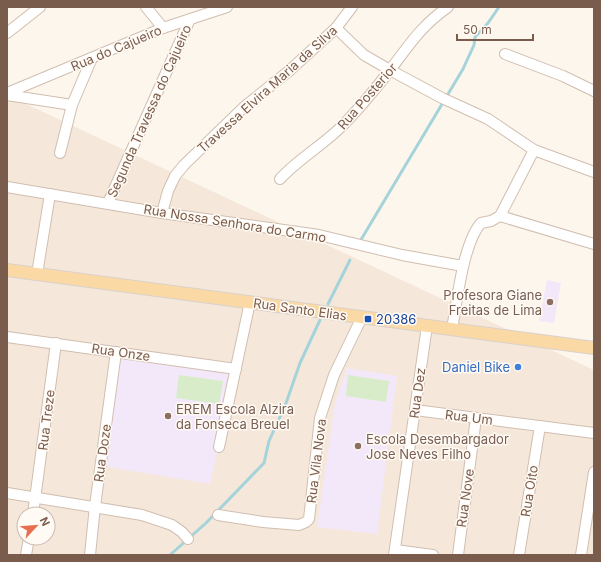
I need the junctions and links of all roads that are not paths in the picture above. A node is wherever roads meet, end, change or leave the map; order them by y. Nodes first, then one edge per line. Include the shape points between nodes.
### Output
1 (40, 7) edge
2 (146, 7) edge
3 (228, 7) edge
4 (352, 7) edge
5 (448, 7) edge
6 (190, 19) junction
7 (163, 28) junction
8 (336, 28) junction
9 (7, 33) edge
10 (505, 54) dead end
11 (92, 58) junction
12 (390, 70) junction
13 (594, 91) edge
14 (7, 94) edge
15 (72, 105) junction
16 (534, 150) junction
17 (60, 153) dead end
18 (594, 172) edge
19 (280, 179) dead end
20 (7, 187) edge
21 (50, 194) junction
22 (108, 202) junction
23 (162, 213) junction
24 (500, 216) junction
25 (594, 244) edge
26 (463, 266) junction
27 (7, 270) edge
28 (37, 274) junction
29 (250, 302) junction
30 (362, 317) junction
31 (427, 326) junction
32 (452, 329) junction
33 (7, 337) edge
34 (56, 343) junction
35 (594, 348) edge
36 (116, 352) junction
37 (236, 369) junction
38 (415, 410) junction
39 (476, 418) junction
40 (540, 426) junction
41 (594, 433) edge
42 (219, 447) dead end
43 (594, 472) edge
44 (7, 493) edge
45 (36, 497) junction
46 (34, 506) edge
47 (95, 506) junction
48 (218, 514) dead end
49 (188, 539) dead end
50 (394, 552) edge
51 (90, 555) edge
52 (433, 555) edge
53 (458, 555) edge
54 (519, 555) edge
55 (581, 555) edge

1 - 9 street
2 - 7 street
3 - 6 street, Rua do Cajueiro
4 - 8 street, Travessa Elvira Maria da Silva
5 - 12 street, Rua Posterior via 419,31
6 - 7 street, Rua do Cajueiro
6 - 22 street, Segunda Travessa do Cajueiro
7 - 11 street, Rua do Cajueiro
8 - 12 street via 364,55
8 - 23 street, Travessa Elvira Maria da Silva via 289,71 244,106 184,164 168,191
10 - 13 street
11 - 14 street, Rua do Cajueiro
11 - 15 street
12 - 16 street via 488,119
12 - 19 street, Rua Posterior via 332,136 292,166
14 - 15 street
15 - 17 street
16 - 18 street
16 - 24 street
20 - 21 street, Rua Nossa Senhora do Carmo
21 - 22 street, Rua Nossa Senhora do Carmo
21 - 28 street
22 - 23 street, Rua Nossa Senhora do Carmo
23 - 26 street, Rua Nossa Senhora do Carmo via 319,236
24 - 25 street
24 - 26 street via 480,224
26 - 32 street
27 - 28 main road, Rua Santo Elias
28 - 29 main road, Rua Santo Elias
29 - 30 main road, Rua Santo Elias
29 - 37 street
30 - 31 main road, Rua Santo Elias
30 - 48 street, Rua Vila Nova via 334,375 320,418 309,519 299,525
31 - 32 main road, Rua Santo Elias
31 - 38 street, Rua Dez
32 - 35 main road, Rua Santo Elias
33 - 34 street, Rua Onze
34 - 36 street, Rua Onze
34 - 45 street, Rua Treze
36 - 37 street, Rua Onze
36 - 47 street, Rua Doze
37 - 42 street
38 - 39 street, Rua Um
38 - 50 street, Rua Dez
39 - 40 street, Rua Um
39 - 53 street, Rua Nove
40 - 41 street, Rua Um
40 - 54 street, Rua Oito
43 - 55 street
44 - 45 street
45 - 46 street, Rua Treze
45 - 47 street
47 - 49 street via 162,521 182,532
47 - 51 street, Rua Doze
50 - 52 street

